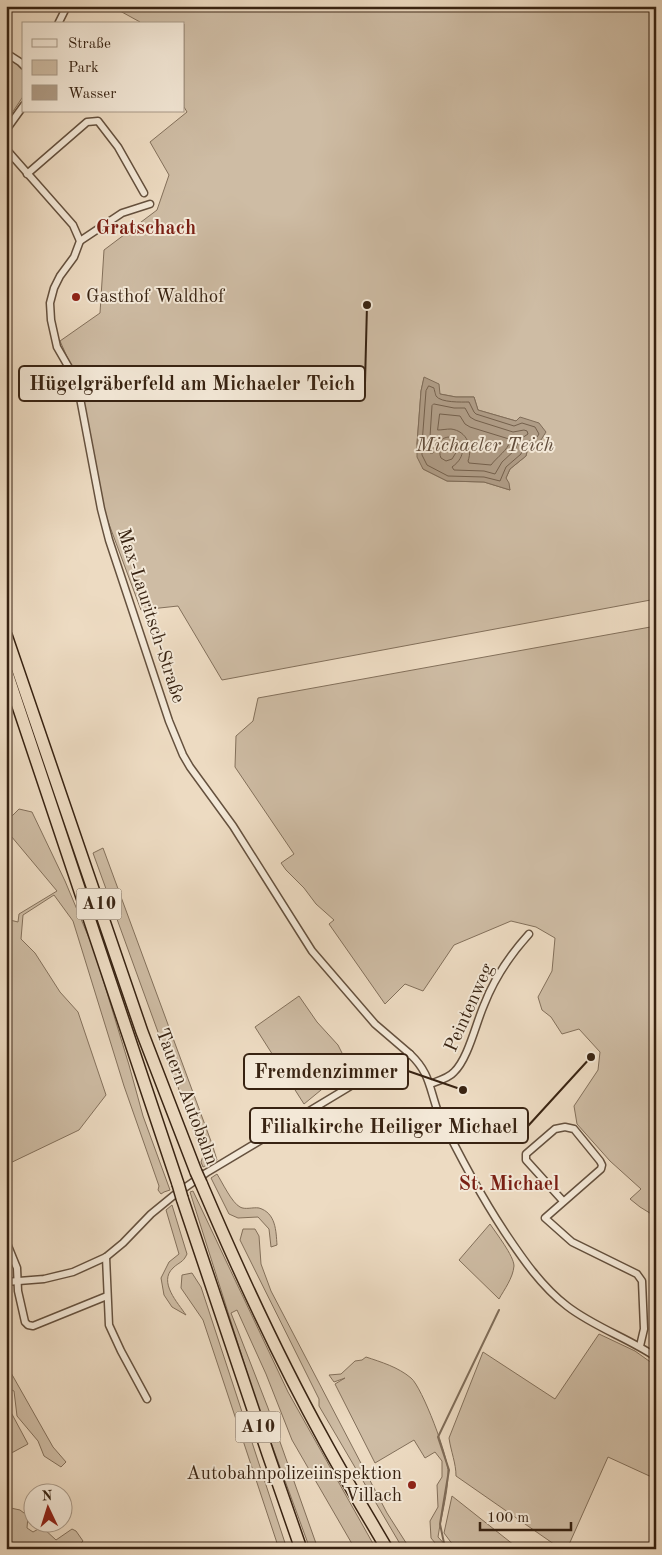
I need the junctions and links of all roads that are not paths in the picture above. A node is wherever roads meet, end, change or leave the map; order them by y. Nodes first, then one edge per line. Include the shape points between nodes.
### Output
1 (67, 6) edge
2 (59, 22) edge
3 (6, 53) edge
4 (22, 61) edge
5 (22, 108) edge
6 (6, 130) edge
7 (6, 149) edge
8 (27, 174) junction
9 (144, 193) dead end
10 (150, 204) dead end
11 (80, 241) junction
12 (6, 634) edge
13 (6, 670) edge
14 (529, 934) dead end
15 (410, 1054) junction
16 (430, 1084) junction
17 (564, 1202) junction
18 (6, 1241) edge
19 (106, 1257) junction
20 (6, 1282) edge
21 (17, 1282) junction
22 (107, 1296) junction
23 (640, 1346) junction
24 (656, 1357) edge
25 (147, 1399) dead end
26 (299, 1547) edge
27 (387, 1549) edge

1 - 2 street
3 - 4 street
5 - 6 street
7 - 8 street
8 - 9 street via 87,122 98,121 118,147
8 - 11 street via 73,225
10 - 11 street via 122,213
11 - 15 street, Max-Lauritsch-Straße via 54,288 50,303 51,320 57,347 72,373 80,398 109,540 168,721 190,767 233,826 312,951 375,1024
12 - 27 highway, Tauern Autobahn / A10 via 142,1032 198,1177 274,1344 324,1441
13 - 26 highway, Tauern Autobahn / A10, bridge
14 - 16 street, Peintenweg via 511,954 488,995 473,1037 454,1074
15 - 16 street, Max-Lauritsch-Straße via 420,1063
15 - 19 street via 384,1066 206,1174 166,1202
16 - 23 street, Max-Lauritsch-Straße via 438,1112 481,1196 540,1280 580,1315
17 - 17 street via 526,1160 526,1154 561,1127 574,1130 602,1165
17 - 23 street via 545,1218 572,1242 640,1277 644,1329
18 - 21 street via 17,1268
19 - 21 street via 72,1272
19 - 22 street
20 - 21 street
21 - 22 street via 28,1326
22 - 25 street via 109,1325
23 - 24 street, Max-Lauritsch-Straße

